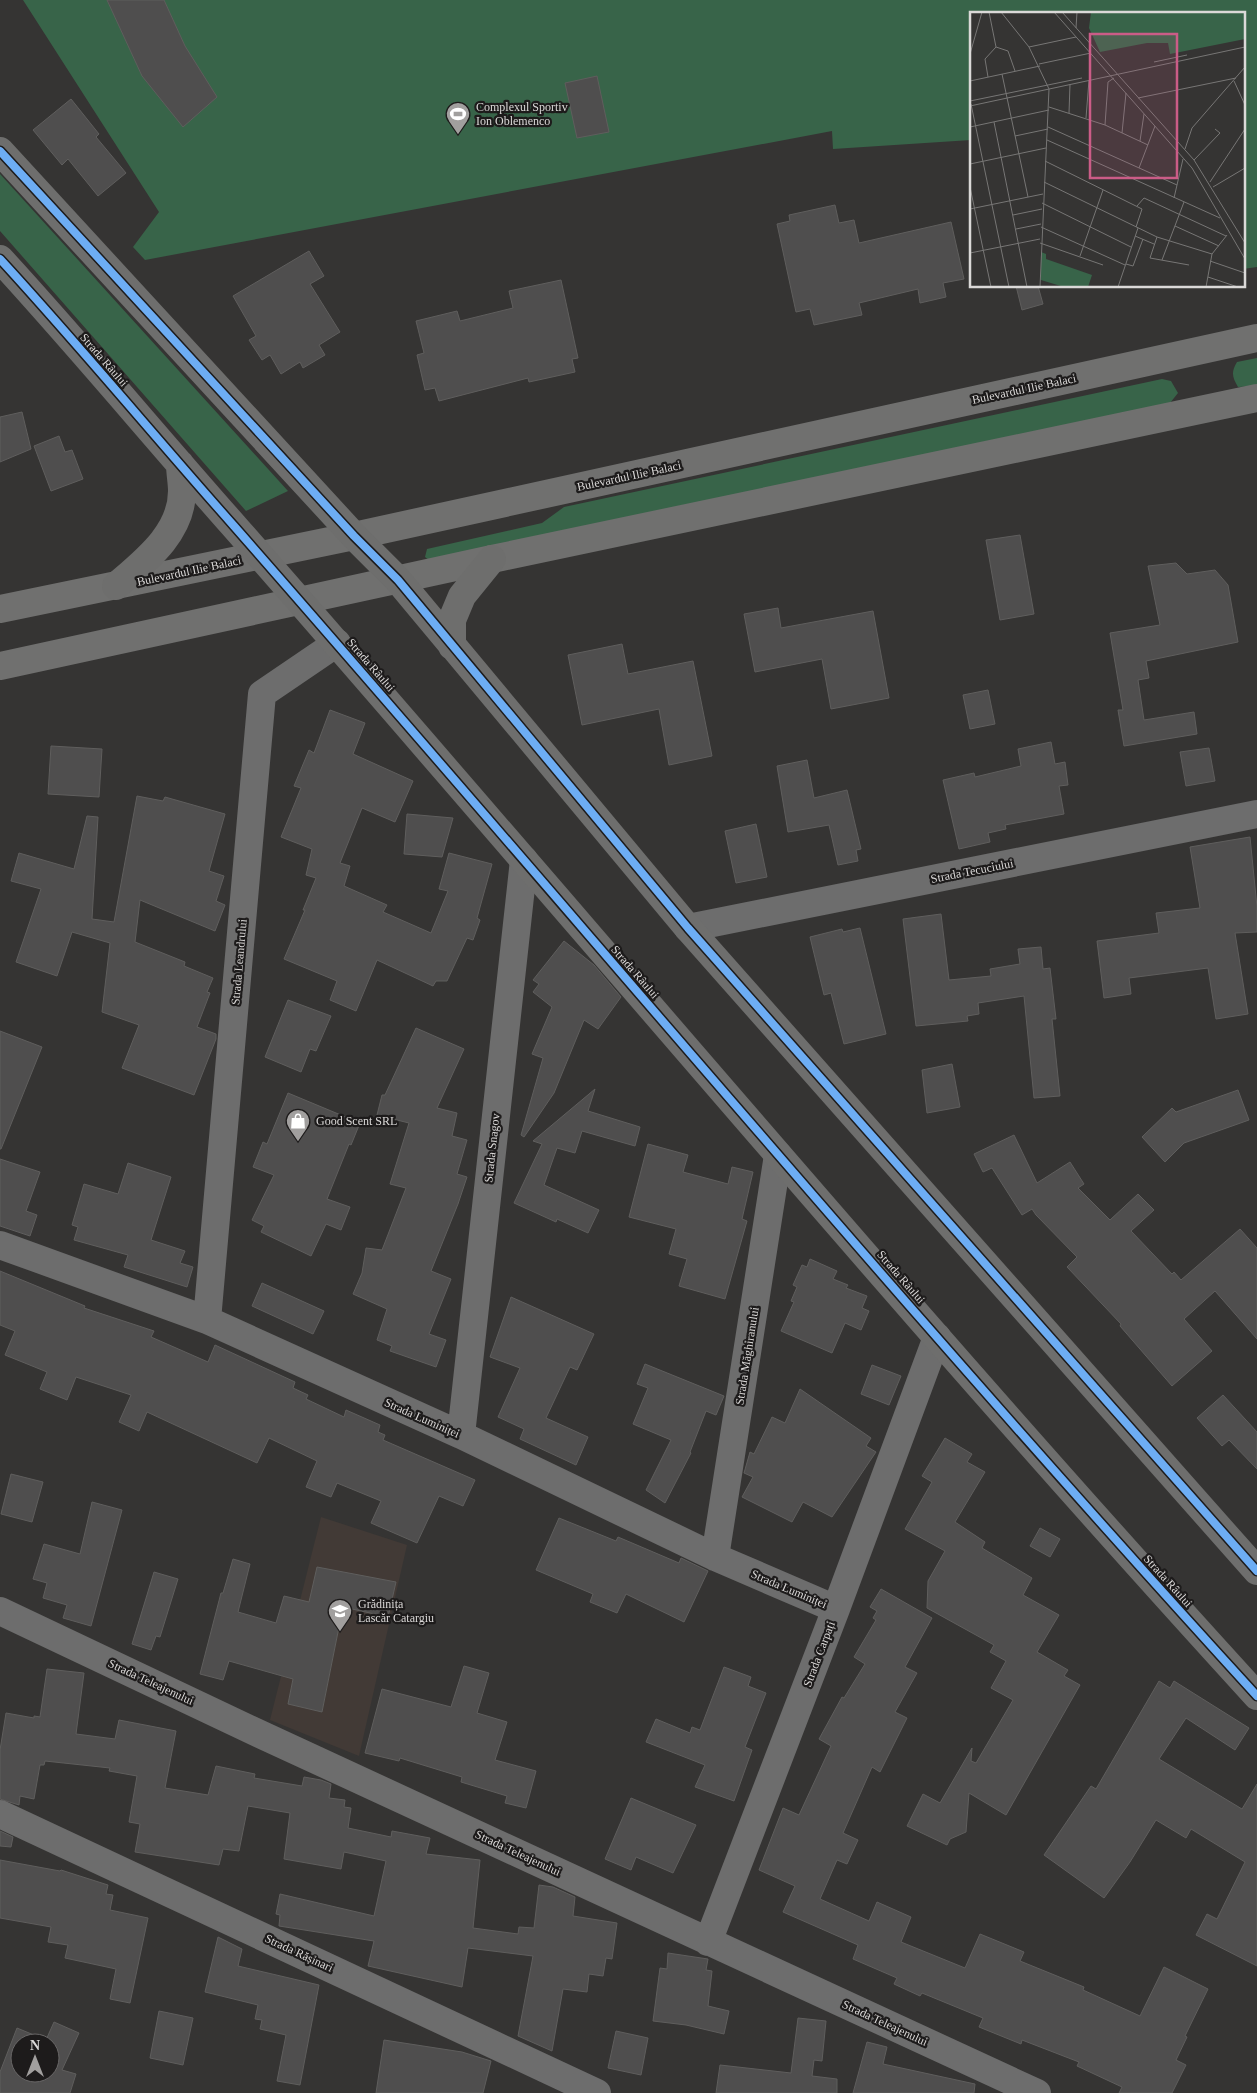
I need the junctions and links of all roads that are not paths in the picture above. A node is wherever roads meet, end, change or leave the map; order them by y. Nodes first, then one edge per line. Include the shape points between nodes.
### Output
1 (0, 151) edge
2 (5, 271) edge
3 (1257, 338) edge
4 (1257, 398) edge
5 (180, 464) junction
6 (354, 536) junction
7 (260, 556) junction
8 (492, 559) junction
9 (398, 580) junction
10 (116, 586) junction
11 (301, 601) junction
12 (0, 609) edge
13 (337, 643) junction
14 (452, 646) junction
15 (0, 666) edge
16 (1257, 814) edge
17 (524, 860) junction
18 (688, 928) junction
19 (778, 1155) junction
20 (0, 1245) edge
21 (207, 1320) junction
22 (937, 1337) junction
23 (461, 1435) junction
24 (715, 1557) junction
25 (1257, 1571) edge
26 (836, 1609) junction
27 (0, 1611) edge
28 (1257, 1696) edge
29 (0, 1814) edge
30 (708, 1942) junction
31 (596, 2093) edge
32 (1037, 2093) edge

1 - 6 main road
2 - 5 main road, Strada Râului
3 - 6 main road, Bulevardul Ilie Balaci
4 - 8 main road
5 - 7 main road, Strada Râului
5 - 10 main road via 180,512 171,532 141,565
6 - 7 main road, Bulevardul Ilie Balaci
6 - 9 main road
7 - 10 main road, Bulevardul Ilie Balaci
7 - 11 main road, Strada Râului
8 - 9 main road
8 - 14 main road via 462,596 452,620
9 - 11 main road
9 - 14 main road
10 - 12 main road, Bulevardul Ilie Balaci
11 - 13 main road, Strada Râului
11 - 15 main road
13 - 17 main road, Strada Râului
13 - 21 street, Strada Leandrului via 262,694
14 - 18 main road
16 - 18 street, Strada Tecuciului
17 - 19 main road, Strada Râului
17 - 23 street, Strada Snagov
18 - 25 main road
19 - 22 main road, Strada Râului
19 - 24 street, Strada Măghiranului
20 - 21 street, Strada Luminiței
21 - 23 street, Strada Luminiței
22 - 26 street, Strada Carpați
22 - 28 main road, Strada Râului
23 - 24 street, Strada Luminiței
24 - 26 street, Strada Luminiței
26 - 30 street, Strada Carpați
27 - 30 street, Strada Teleajenului
29 - 31 street, Strada Rășinari
30 - 32 street, Strada Teleajenului

